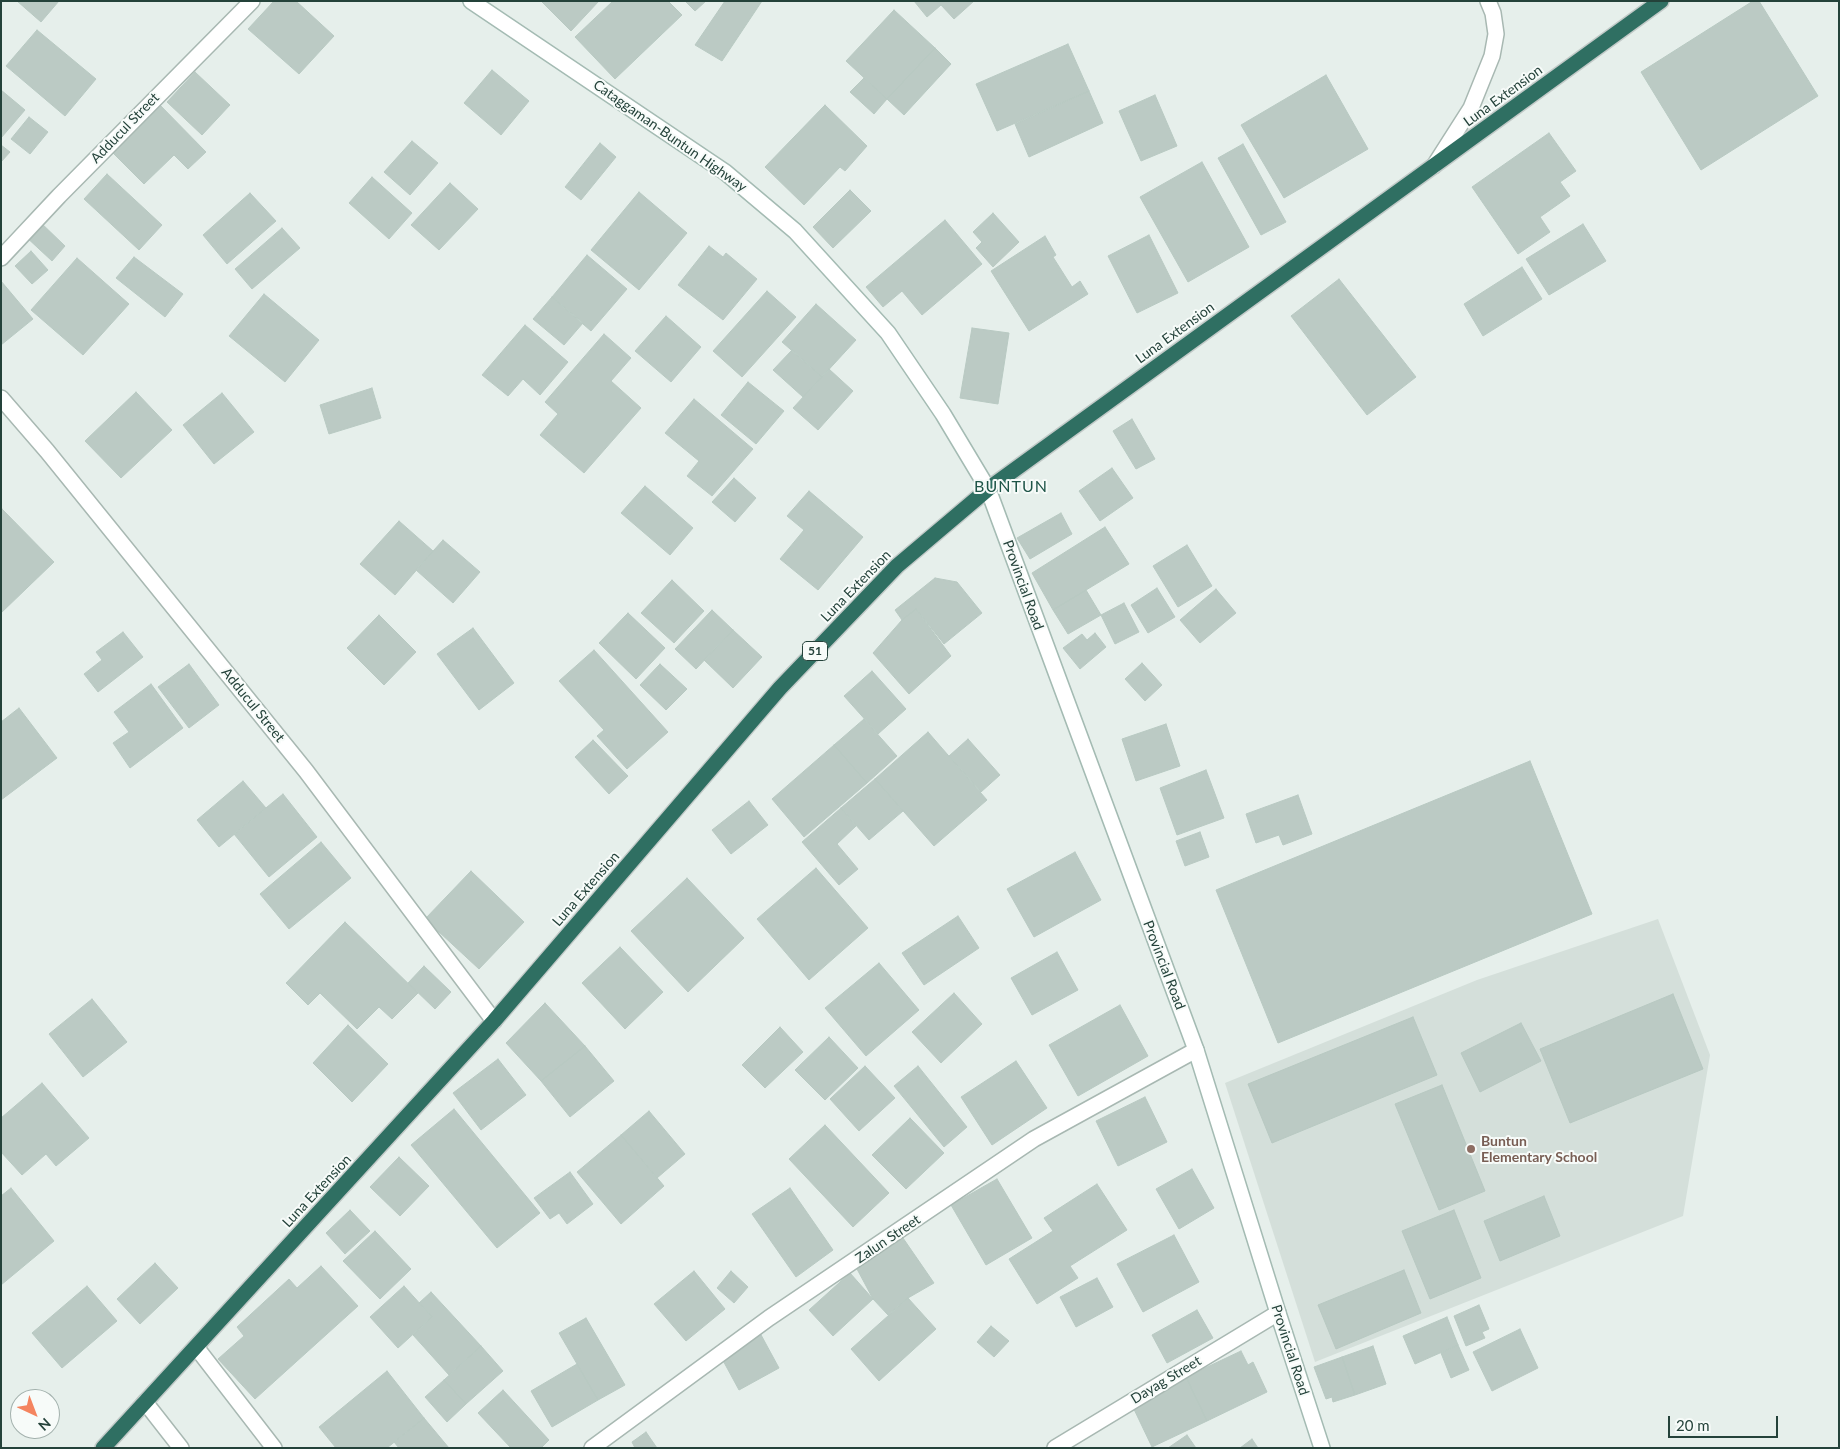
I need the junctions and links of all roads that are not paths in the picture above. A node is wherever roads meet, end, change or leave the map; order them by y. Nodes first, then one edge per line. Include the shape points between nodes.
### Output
1 (252, 1) edge
2 (471, 1) edge
3 (1488, 1) edge
4 (1661, 1) edge
5 (1433, 167) junction
6 (1, 258) edge
7 (1, 398) edge
8 (988, 489) junction
9 (494, 1021) junction
10 (1196, 1050) junction
11 (1278, 1313) junction
12 (196, 1347) junction
13 (145, 1402) junction
14 (103, 1448) edge
15 (181, 1448) edge
16 (274, 1448) edge
17 (592, 1448) edge
18 (1055, 1448) edge
19 (1322, 1448) edge

1 - 6 street, Adducul Street
2 - 8 street, Cataggaman-Buntun Highway via 725,172 795,230 888,333 943,414
3 - 5 street via 1496,34 1492,56 1471,108
4 - 5 highway, Luna Extension / 51
5 - 8 highway, Luna Extension / 51
7 - 9 street, Adducul Street via 306,771
8 - 9 highway, Luna Extension / 51 via 897,566 780,688
8 - 10 street, Provincial Road
9 - 12 highway, Luna Extension / 51
10 - 11 street, Provincial Road
10 - 17 street, Zalun Street via 1034,1139 769,1318
11 - 18 street, Dayag Street
11 - 19 street, Provincial Road
12 - 13 highway, Luna Extension / 51
12 - 16 street
13 - 14 highway, Luna Extension / 51
13 - 15 street

